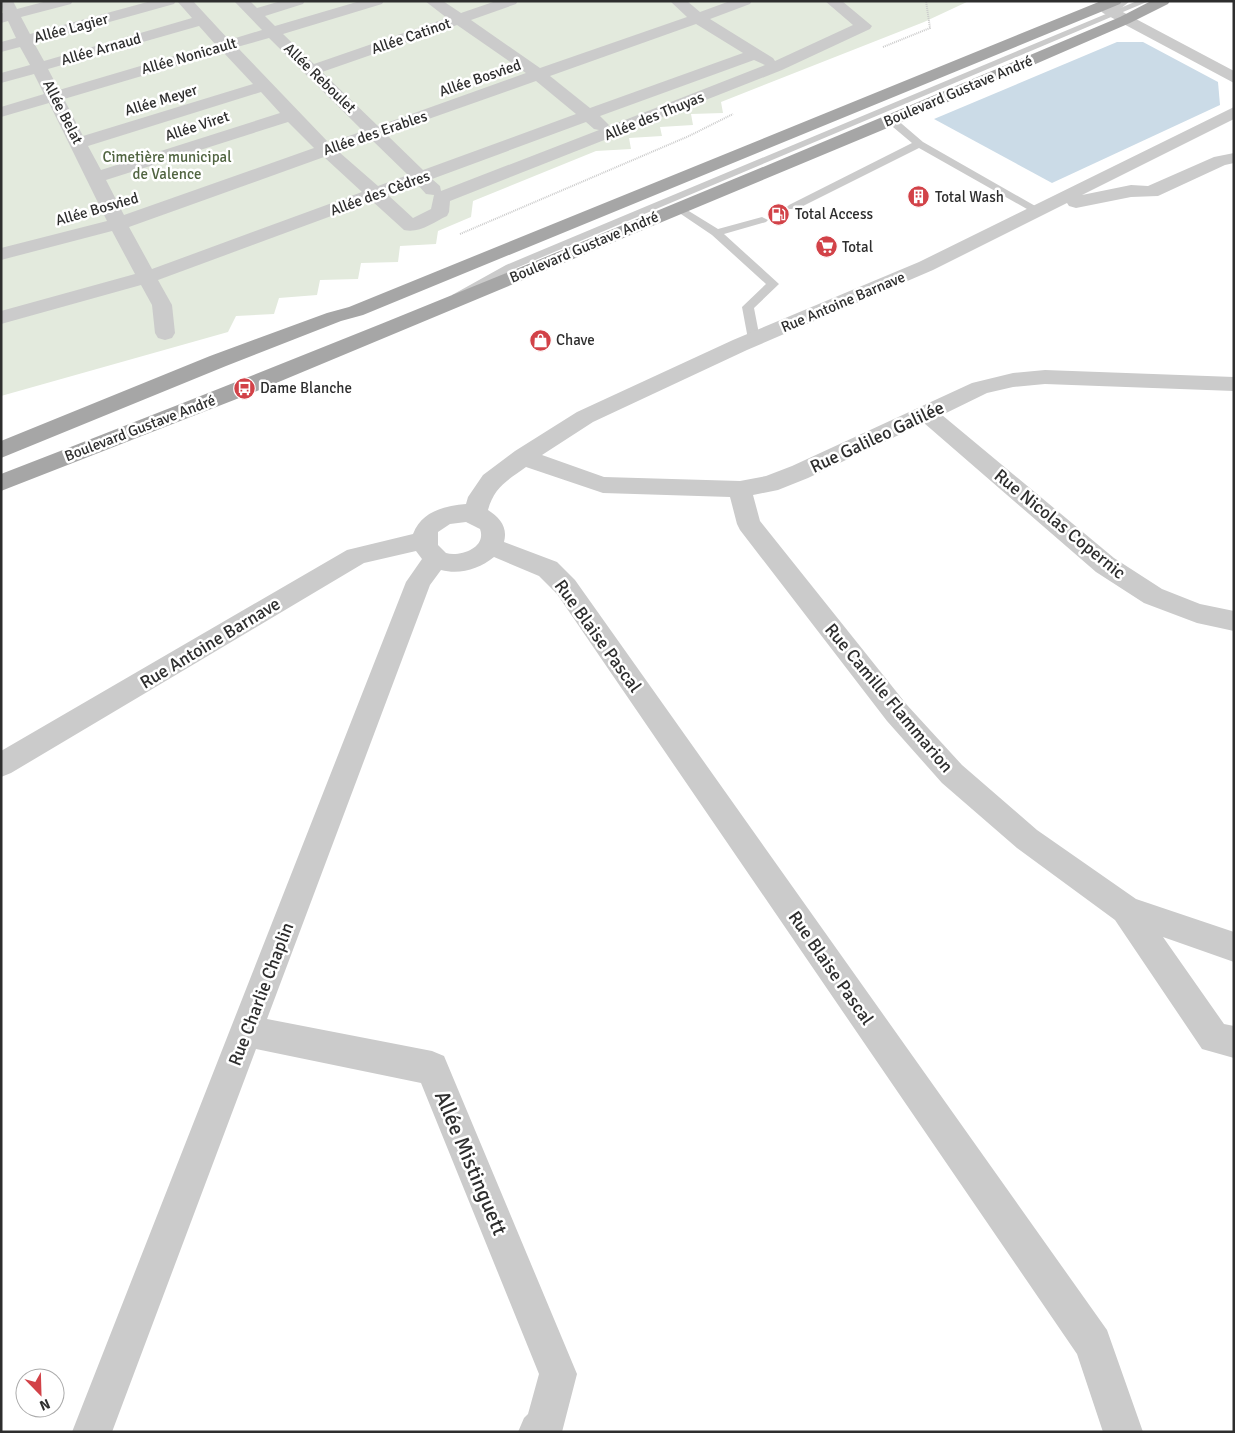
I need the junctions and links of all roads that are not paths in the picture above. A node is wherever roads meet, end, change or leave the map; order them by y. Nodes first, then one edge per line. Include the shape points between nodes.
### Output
1 (66, 1) edge
2 (115, 1) edge
3 (169, 1) edge
4 (241, 1) edge
5 (298, 1) edge
6 (377, 1) edge
7 (511, 1) edge
8 (745, 1) edge
9 (832, 1) edge
10 (1145, 1) edge
11 (1163, 1) edge
12 (436, 2) edge
13 (680, 4) edge
14 (1120, 9) edge
15 (192, 10) edge
16 (700, 10) edge
17 (254, 14) junction
18 (460, 19) junction
19 (1, 32) edge
20 (272, 32) junction
21 (22, 34) edge
22 (220, 40) junction
23 (1, 47) edge
24 (754, 54) junction
25 (1, 62) edge
26 (524, 63) junction
27 (245, 66) junction
28 (776, 67) junction
29 (94, 68) dead end
30 (311, 70) junction
31 (226, 72) dead end
32 (538, 75) junction
33 (66, 76) dead end
34 (1, 78) edge
35 (1234, 78) edge
36 (264, 86) junction
37 (29, 87) dead end
38 (277, 100) junction
39 (258, 106) dead end
40 (82, 107) dead end
41 (1, 112) edge
42 (63, 112) junction
43 (1234, 112) edge
44 (290, 115) junction
45 (587, 116) junction
46 (363, 119) junction
47 (891, 120) junction
48 (90, 122) dead end
49 (346, 125) dead end
50 (329, 131) dead end
51 (376, 133) junction
52 (612, 133) junction
53 (75, 135) junction
54 (312, 137) junction
55 (294, 144) dead end
56 (919, 144) junction
57 (327, 150) junction
58 (107, 155) dead end
59 (1234, 158) edge
60 (88, 161) junction
61 (96, 177) junction
62 (421, 178) junction
63 (377, 194) junction
64 (441, 198) junction
65 (130, 200) dead end
66 (793, 207) dead end
67 (679, 208) junction
68 (1038, 210) junction
69 (93, 211) dead end
70 (115, 216) junction
71 (762, 220) dead end
72 (716, 233) junction
73 (1, 254) edge
74 (148, 277) junction
75 (425, 313) junction
76 (1, 318) edge
77 (165, 333) dead end
78 (754, 339) junction
79 (1234, 384) edge
80 (927, 414) junction
81 (1, 450) edge
82 (524, 457) junction
83 (1, 483) edge
84 (740, 488) junction
85 (474, 516) junction
86 (490, 547) junction
87 (431, 550) junction
88 (1234, 621) edge
89 (1, 764) edge
90 (1126, 910) junction
91 (1234, 947) edge
92 (247, 1031) junction
93 (1234, 1042) edge
94 (92, 1432) edge
95 (538, 1432) edge
96 (1123, 1432) edge

1 - 21 street
2 - 21 street
3 - 21 street, Allée Lagier
4 - 17 street, Allée Reboulet
5 - 17 street
6 - 20 street, Allée Nonicault
7 - 18 street, Allée Catinot
8 - 16 street, Allée des Erables
9 - 28 street, Allée des Thuyas via 864,26
10 - 14 lane
11 - 14 main road, Boulevard Gustave André
12 - 18 street
13 - 16 street, Allée Bosvied
13 - 26 street, Allée Bosvied
14 - 35 street
14 - 47 main road, Boulevard Gustave André
14 - 75 lane via 510,266
14 - 81 main road, Boulevard Gustave André via 356,311 218,361
15 - 21 street, Allée Arnaud
15 - 22 street
16 - 24 street
16 - 32 street, Allée des Erables
17 - 20 street, Allée Reboulet
18 - 26 street
18 - 30 street, Allée Catinot
19 - 21 street
20 - 22 street, Allée Nonicault
20 - 30 street, Allée Reboulet
21 - 22 street, Allée Nonicault
21 - 23 street, Allée Lagier
21 - 25 street
21 - 33 street
21 - 34 street, Allée Arnaud
21 - 37 street
21 - 41 street, Allée Nonicault
21 - 42 street, Allée Belat
22 - 27 street
22 - 29 street
24 - 28 street
24 - 45 street, Allée des Cèdres
26 - 32 street
26 - 46 street, Allée Bosvied
27 - 31 street
27 - 36 street
28 - 52 street, Allée des Thuyas
30 - 46 street, Allée Reboulet
32 - 45 street
32 - 51 street, Allée des Erables
36 - 38 street
36 - 53 street
38 - 39 street
38 - 44 street
40 - 42 street
42 - 53 street, Allée Belat
43 - 68 street, Rue Antoine Barnave
44 - 54 street
44 - 61 street
45 - 52 street
45 - 62 street, Allée des Cèdres
46 - 49 street, Allée Bosvied
46 - 51 street, Allée Reboulet
47 - 56 lane
47 - 67 main road, Boulevard Gustave André
48 - 53 street
50 - 54 street
51 - 57 street, Allée des Erables
51 - 62 street, Allée Reboulet
52 - 64 street, Allée des Thuyas
53 - 60 street, Allée Belat
54 - 55 street
54 - 57 street
56 - 66 lane
56 - 68 lane
57 - 63 street
57 - 70 street, Allée des Erables
58 - 60 street
59 - 68 street via 1220,161 1151,192 1131,190
60 - 61 street, Allée Belat
61 - 70 street, Allée Belat
62 - 63 street, Allée des Cèdres
62 - 64 street, Allée Reboulet
63 - 64 street via 411,226 440,212
63 - 74 street, Allée des Cèdres
65 - 70 street, Allée Bosvied
67 - 72 lane
67 - 75 main road, Boulevard Gustave André
68 - 78 street, Rue Antoine Barnave via 926,266
69 - 70 street, Allée Bosvied
70 - 73 street, Allée des Erables
70 - 74 street, Allée Belat
71 - 72 lane
72 - 78 lane via 773,284 748,307
74 - 76 street, Allée des Cèdres
74 - 77 street, Allée Belat via 162,306
75 - 83 main road, Boulevard Gustave André
78 - 82 street, Rue Antoine Barnave via 585,417
79 - 80 street, Rue Galileo Galilée via 1045,377 1013,380 980,388
80 - 84 street, Rue Galileo Galilée via 770,484
80 - 88 street, Rue Nicolas Copernic via 1105,565 1153,596 1197,613
82 - 84 street, Rue Galileo Galilée via 603,485
82 - 85 street, Rue Antoine Barnave via 492,481 480,497
84 - 90 street, Rue Camille Flammarion via 748,524 897,713 952,774 1027,839
85 - 86 street via 482,518 492,528 494,541
85 - 87 street via 466,513 448,515 433,523 425,534
86 - 87 street via 470,562 452,564
86 - 96 street, Rue Blaise Pascal via 548,569 566,588 1093,1344
87 - 89 street, Rue Antoine Barnave via 395,546 356,556
87 - 92 street, Rue Charlie Chaplin
90 - 91 street, Rue Camille Flammarion
90 - 93 street, Rue Camille Flammarion via 1214,1038
92 - 94 street, Rue Charlie Chaplin
92 - 95 street, Allée Mistinguett via 432,1068 558,1374 545,1426

